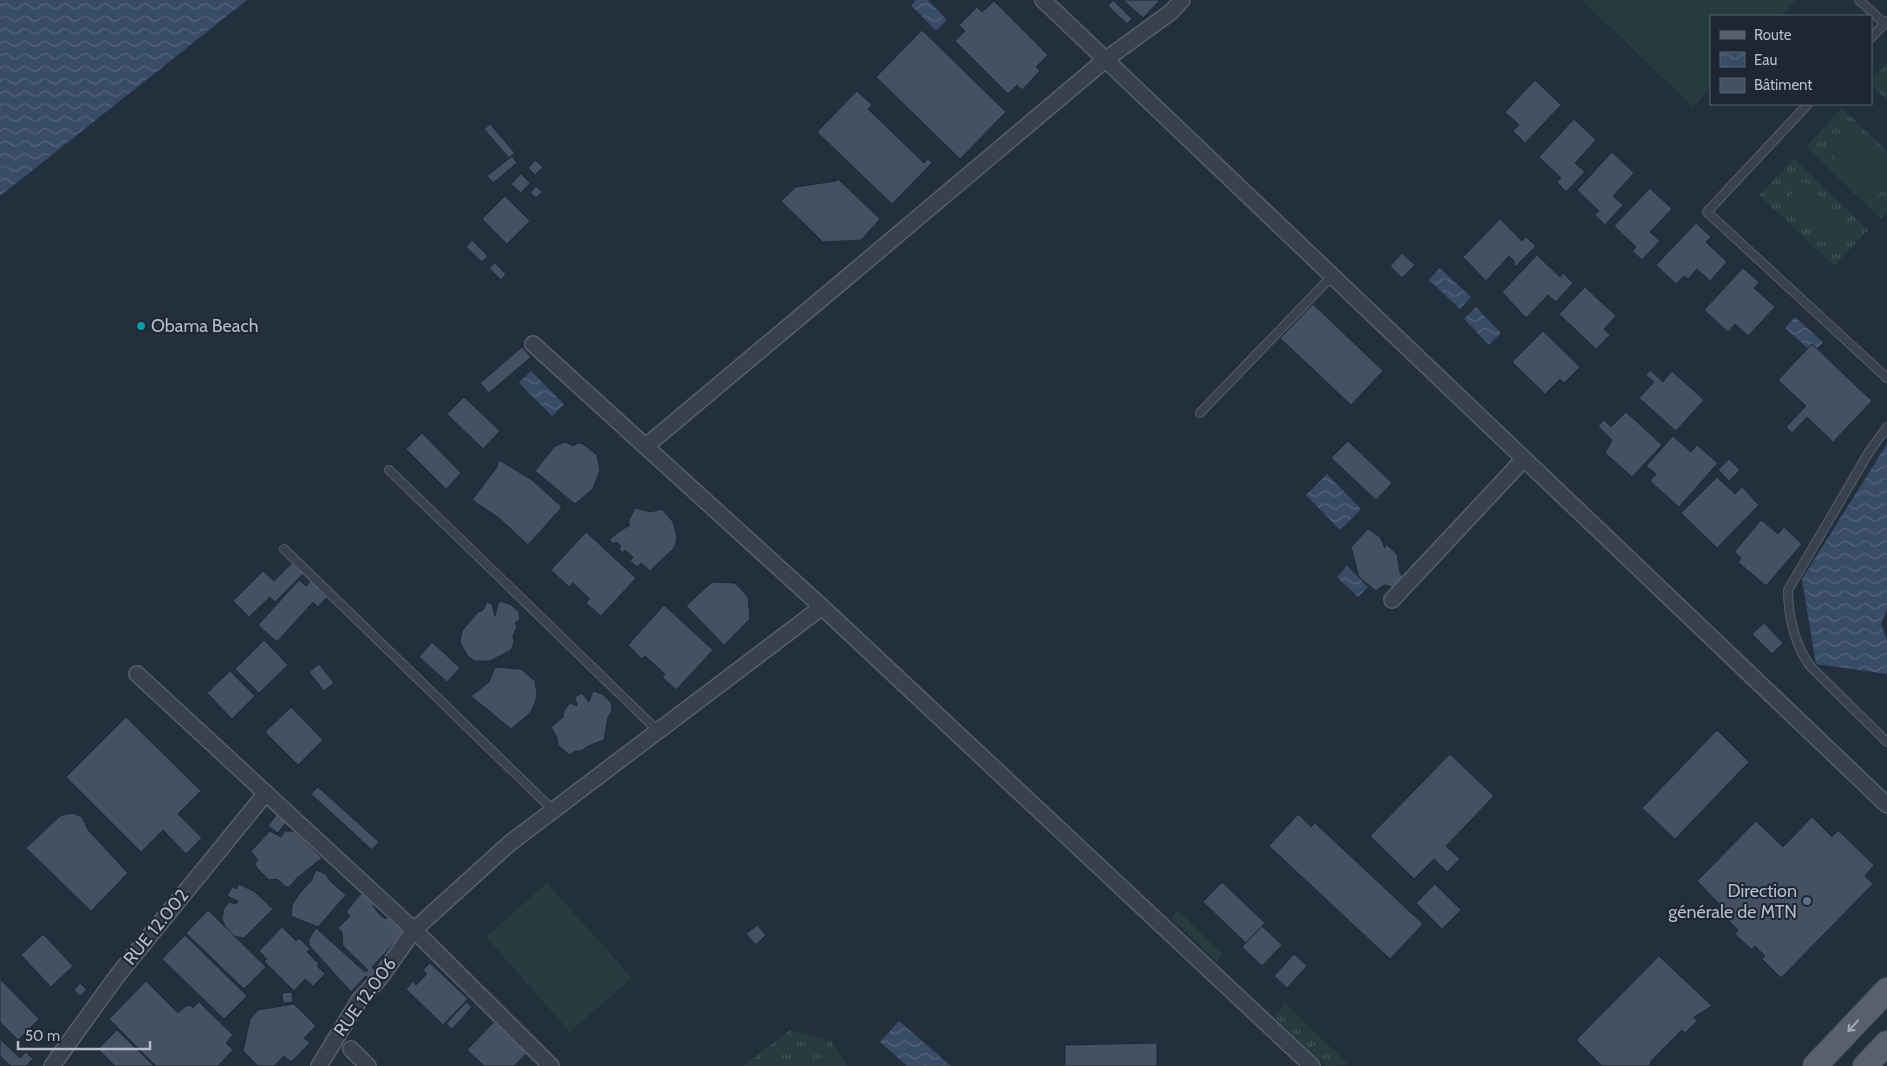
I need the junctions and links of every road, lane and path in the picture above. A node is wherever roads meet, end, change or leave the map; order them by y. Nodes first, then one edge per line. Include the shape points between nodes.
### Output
1 (1043, 0) edge
2 (1182, 0) edge
3 (1859, 0) edge
4 (1886, 22) edge
5 (1872, 37) edge
6 (1105, 60) junction
7 (1807, 105) edge
8 (1332, 276) junction
9 (533, 344) dead end
10 (1887, 378) edge
11 (1200, 413) dead end
12 (1887, 427) edge
13 (646, 446) junction
14 (1524, 459) junction
15 (389, 470) dead end
16 (284, 549) dead end
17 (1392, 600) dead end
18 (822, 607) junction
19 (137, 674) dead end
20 (658, 730) junction
21 (1887, 742) edge
22 (266, 793) junction
23 (1887, 805) edge
24 (553, 810) junction
25 (414, 930) junction
26 (1887, 990) edge
27 (1887, 1043) edge
28 (351, 1049) dead end
29 (543, 1063) edge
30 (52, 1066) edge
31 (319, 1066) edge
32 (368, 1066) edge
33 (1312, 1066) edge
34 (1816, 1066) edge
35 (1865, 1066) edge

1 - 6 street
2 - 6 street via 1171,12
3 - 4 lane
4 - 5 lane
6 - 8 street
6 - 13 street
7 - 10 lane via 1707,212
8 - 11 lane
8 - 14 street
9 - 13 street
12 - 21 lane via 1788,590 1788,598 1798,647 1803,656
13 - 18 street
14 - 17 street
14 - 23 street
15 - 20 lane
16 - 24 lane
18 - 20 street, RUE 12.006
18 - 33 street
19 - 22 street
20 - 24 street, RUE 12.006
22 - 25 street
22 - 30 street, RUE 12.002 via 117,976
24 - 25 street, RUE 12.006 via 510,843
25 - 29 street
25 - 31 street, RUE 12.006 via 380,978 360,999
26 -> 34 main road
27 - 35 main road
28 - 32 street

